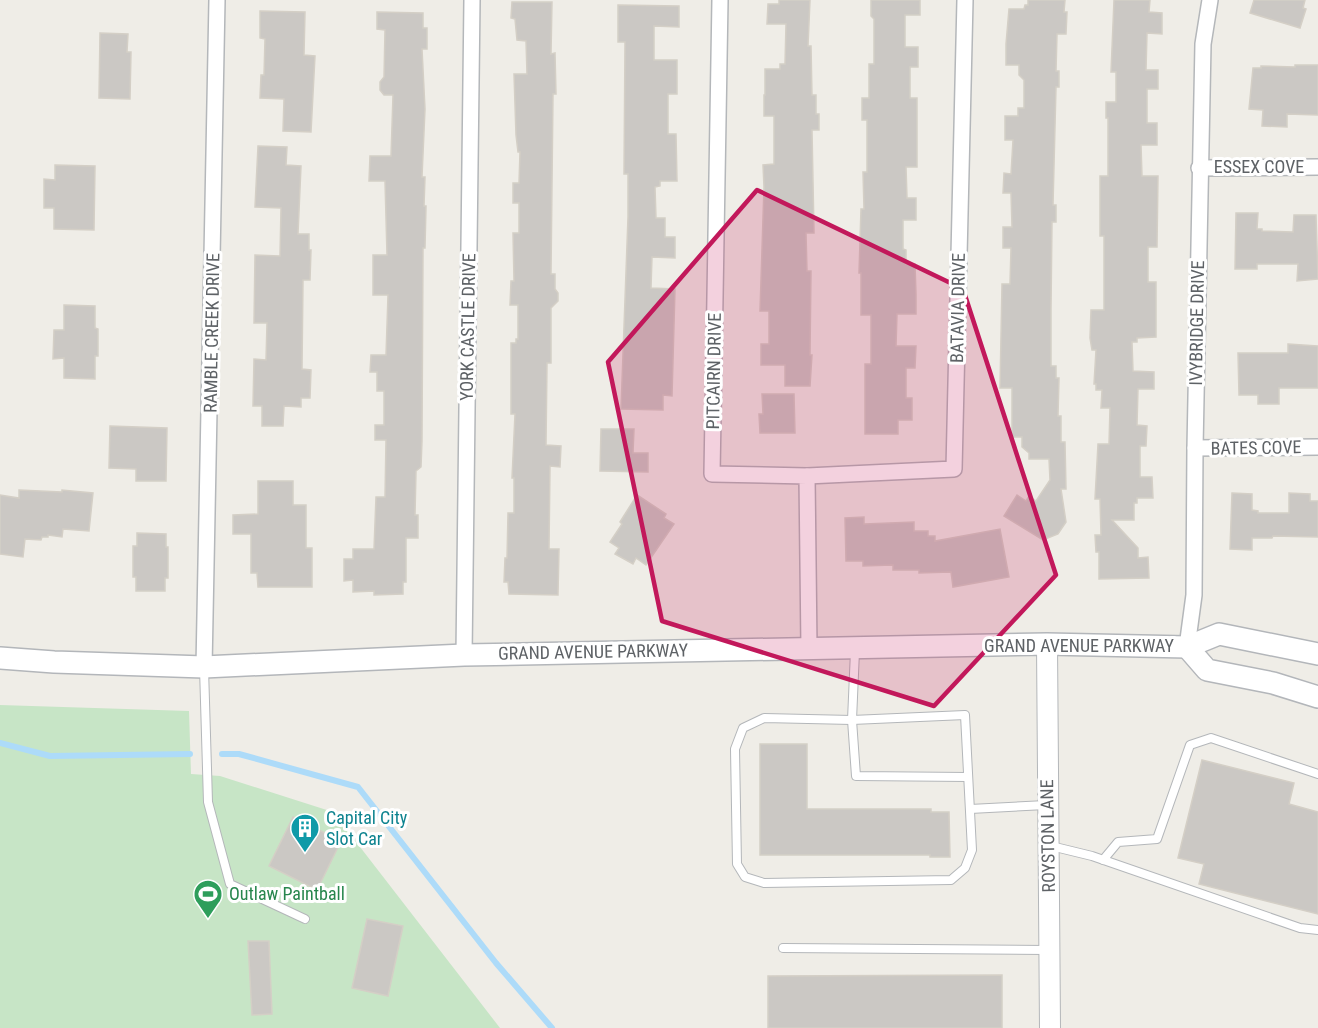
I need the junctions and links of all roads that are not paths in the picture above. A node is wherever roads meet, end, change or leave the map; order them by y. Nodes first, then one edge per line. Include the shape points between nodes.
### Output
1 (217, 0) edge
2 (472, 0) edge
3 (720, 0) edge
4 (966, 0) edge
5 (1210, 0) edge
6 (1318, 167) edge
7 (1200, 168) junction
8 (1318, 447) edge
9 (1195, 448) junction
10 (807, 476) junction
11 (1047, 644) junction
12 (1187, 646) junction
13 (855, 647) junction
14 (809, 648) junction
15 (1318, 654) edge
16 (464, 655) junction
17 (0, 658) edge
18 (204, 667) junction
19 (1318, 697) edge
20 (852, 720) junction
21 (1318, 774) edge
22 (969, 777) junction
23 (1048, 805) junction
24 (970, 809) junction
25 (1048, 846) junction
26 (1103, 860) junction
27 (305, 920) dead end
28 (1318, 930) edge
29 (783, 948) dead end
30 (1049, 950) junction
31 (1050, 1028) edge

1 - 18 street, RAMBLE CREEK DRIVE
2 - 16 street, YORK CASTLE DRIVE
3 - 10 street, PITCAIRN DRIVE via 712,474
4 - 10 street, BATAVIA DRIVE via 954,470
5 - 7 street, IVYBRIDGE DRIVE via 1203,44
6 - 7 street, ESSEX COVE
7 - 9 street, IVYBRIDGE DRIVE
8 - 9 street, BATES COVE
9 - 12 street, IVYBRIDGE DRIVE via 1194,596
10 - 14 street
11 - 12 main road, GRAND AVENUE PARKWAY
11 - 13 main road, GRAND AVENUE PARKWAY
11 - 23 street, ROYSTON LANE
12 - 15 main road, GRAND AVENUE PARKWAY via 1219,634
12 - 19 main road, GRAND AVENUE PARKWAY via 1207,670
13 - 14 main road, GRAND AVENUE PARKWAY
13 - 20 lane
14 - 16 main road, GRAND AVENUE PARKWAY
16 - 18 main road, GRAND AVENUE PARKWAY
17 - 18 main road, GRAND AVENUE PARKWAY
18 - 27 lane via 207,802 230,884
20 - 22 lane via 856,777
20 - 22 lane via 965,715
20 - 24 lane via 764,718 743,728 735,761 737,864 745,877 764,883 951,880 965,868 972,850
21 - 26 lane via 1211,738 1190,745 1157,839 1118,842
22 - 24 lane
23 - 24 lane
23 - 25 street, ROYSTON LANE
25 - 26 lane
25 - 30 street, ROYSTON LANE
26 - 28 lane via 1300,928
29 - 30 lane
30 - 31 street, ROYSTON LANE

